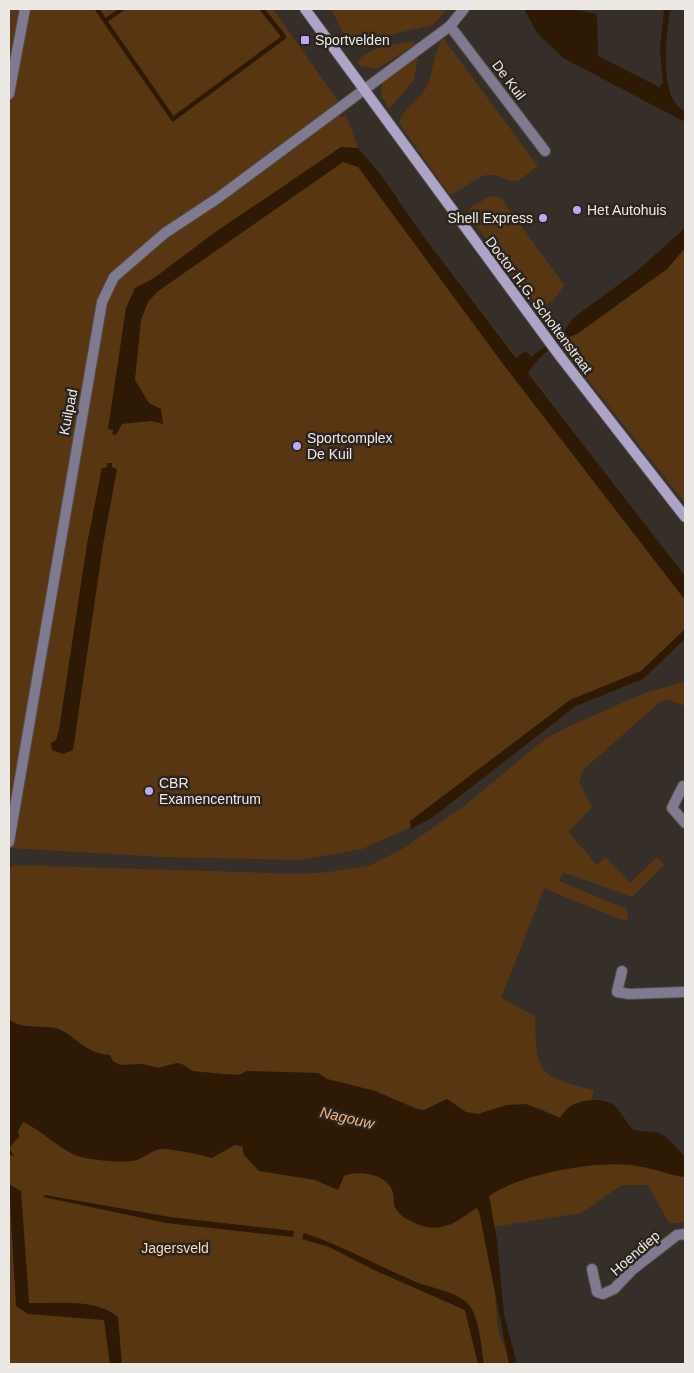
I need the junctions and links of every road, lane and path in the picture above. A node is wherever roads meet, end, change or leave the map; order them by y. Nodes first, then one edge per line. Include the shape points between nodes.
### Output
1 (25, 9) edge
2 (305, 9) edge
3 (464, 9) edge
4 (450, 26) junction
5 (365, 91) junction
6 (9, 94) edge
7 (545, 152) dead end
8 (685, 517) edge
9 (683, 786) dead end
10 (685, 823) edge
11 (9, 842) edge
12 (622, 971) dead end
13 (685, 992) edge
14 (685, 1234) edge
15 (592, 1269) dead end

1 - 6 street
2 - 5 main road, Doctor H.G. Scholtenstraat
3 - 4 street
4 - 5 street
4 - 7 street, De Kuil
5 - 8 main road, Doctor H.G. Scholtenstraat via 558,355
5 - 11 street, Kuilpad via 165,233 114,277 102,302
9 - 10 street via 672,808
12 - 13 street via 617,992
14 - 15 street, Hoendiep via 677,1235 609,1292 598,1292

